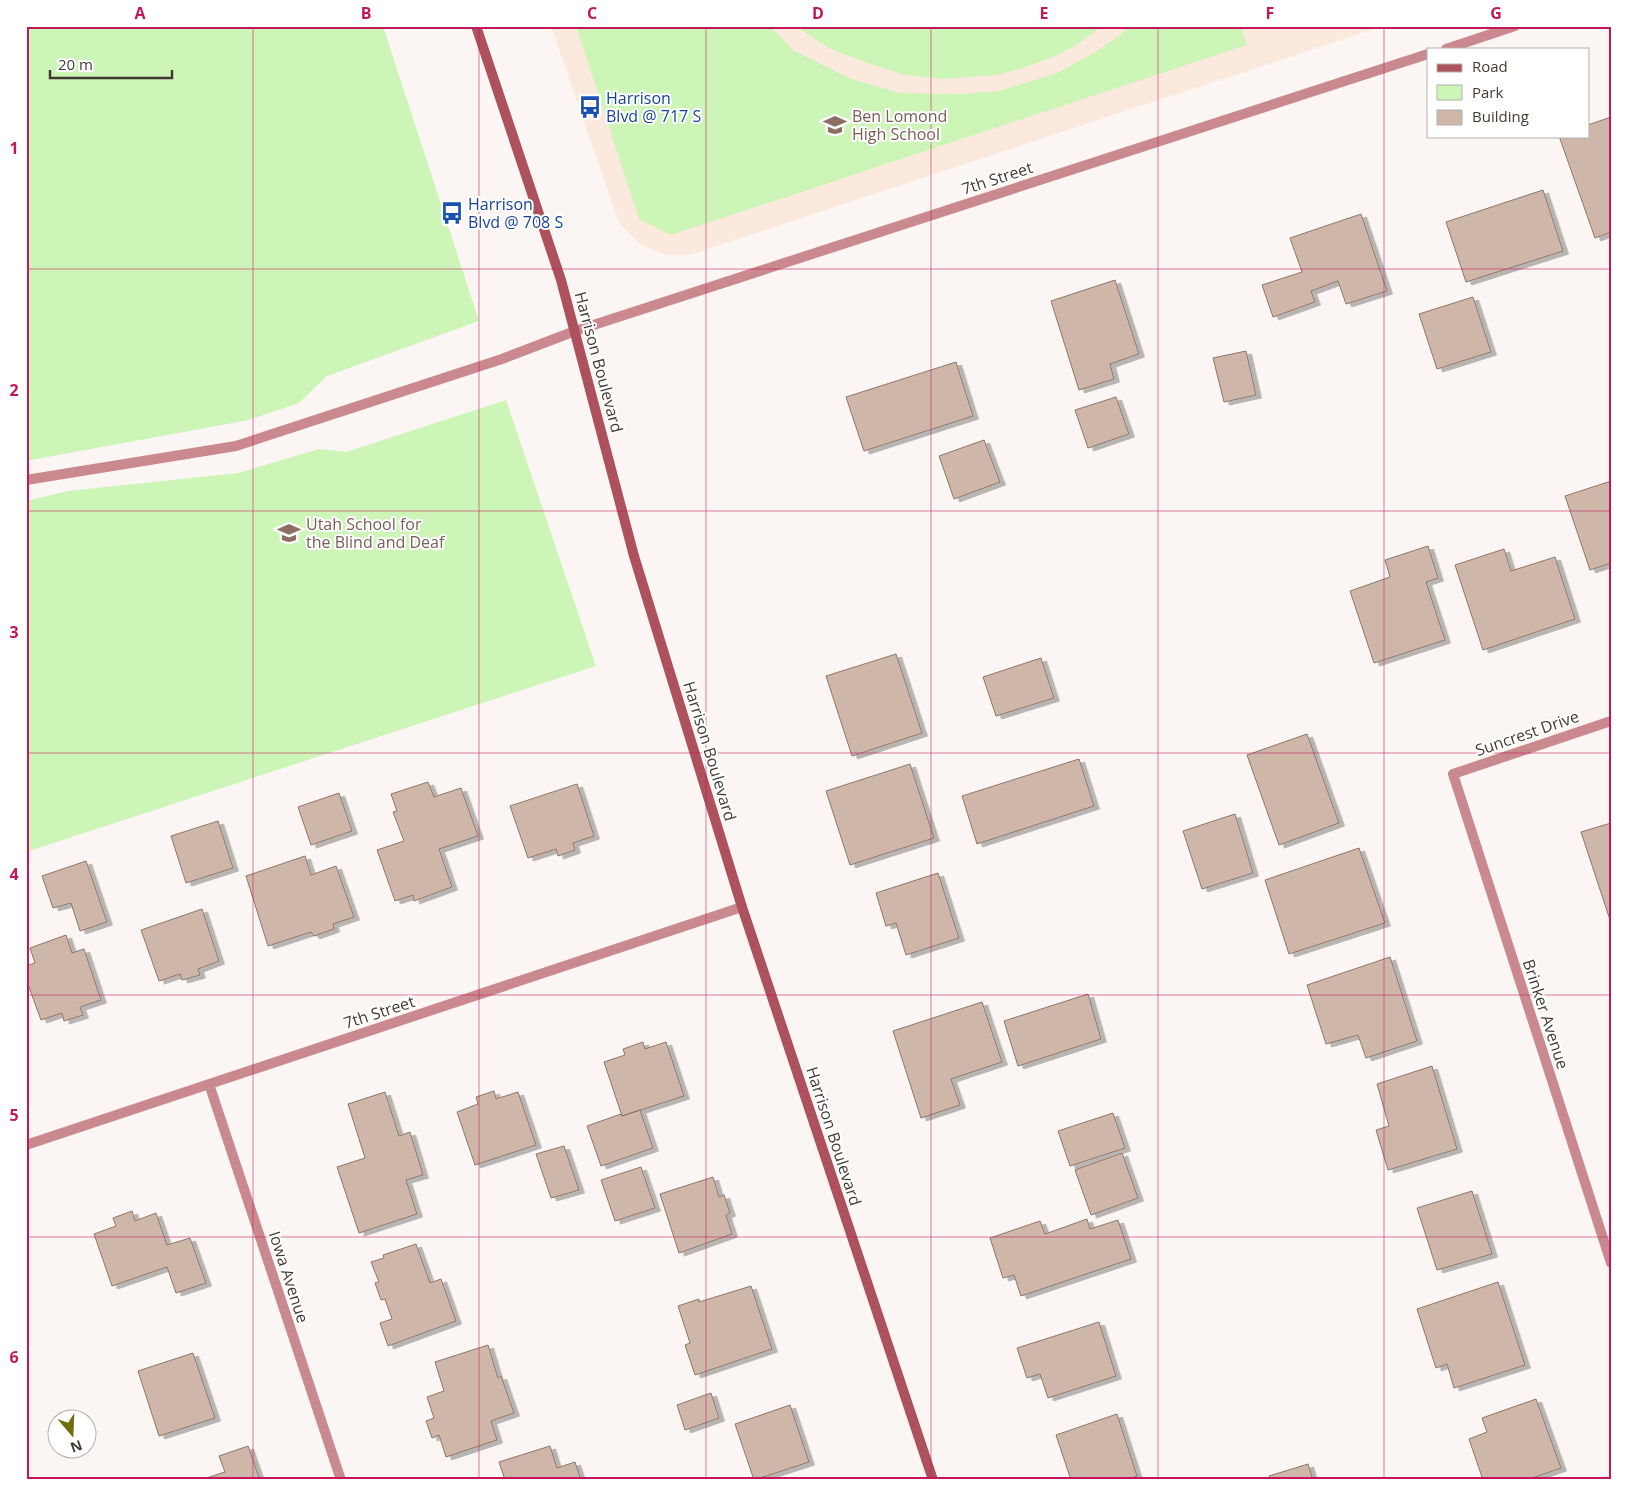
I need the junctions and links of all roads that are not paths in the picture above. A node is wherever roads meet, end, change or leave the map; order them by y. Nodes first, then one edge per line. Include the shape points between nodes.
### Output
1 (476, 26) edge
2 (1515, 26) edge
3 (1449, 48) edge
4 (1427, 54) edge
5 (575, 330) junction
6 (26, 480) edge
7 (1611, 720) edge
8 (1453, 774) joint
9 (742, 907) junction
10 (209, 1084) junction
11 (26, 1145) edge
12 (1611, 1263) edge
13 (341, 1480) edge
14 (933, 1480) edge

1 - 5 main road, Harrison Boulevard via 562,280
2 - 3 street
4 - 5 street, 7th Street
5 - 6 street, 7th Street via 502,359 236,446
5 - 9 main road, Harrison Boulevard via 634,556
7 - 8 street, Suncrest Drive
8 - 12 street, Brinker Avenue
9 - 10 street, 7th Street
9 - 14 main road, Harrison Boulevard
10 - 11 street, 7th Street
10 - 13 street, Iowa Avenue

